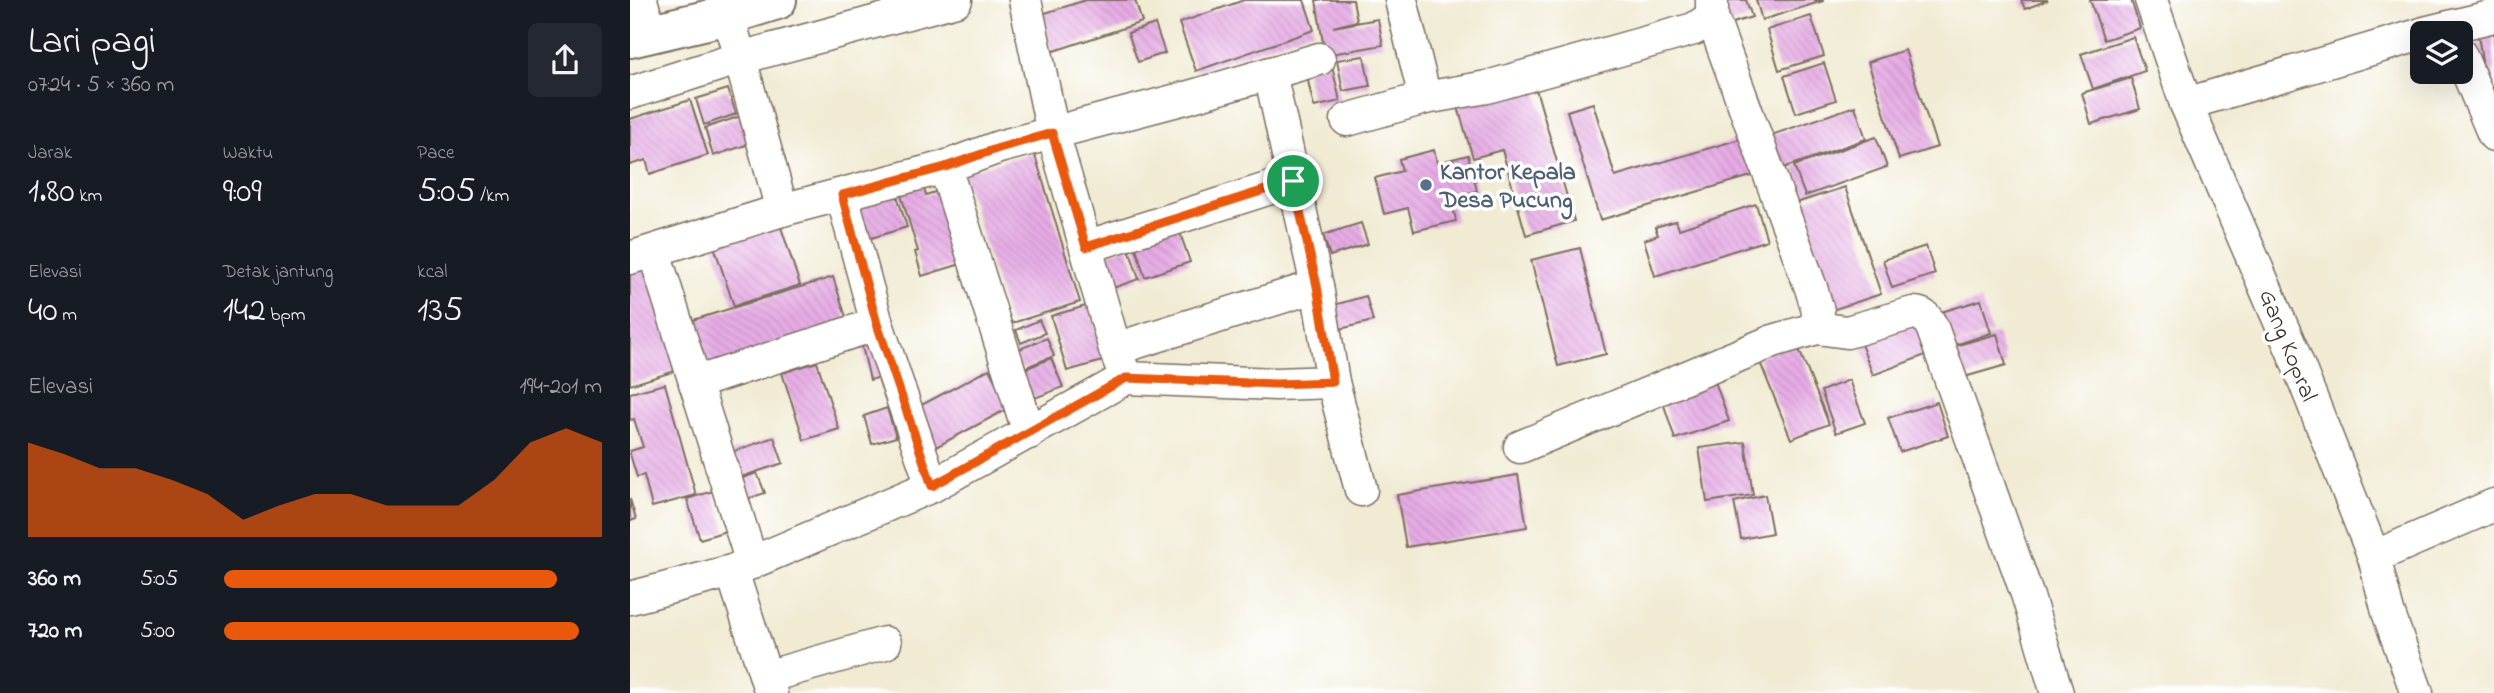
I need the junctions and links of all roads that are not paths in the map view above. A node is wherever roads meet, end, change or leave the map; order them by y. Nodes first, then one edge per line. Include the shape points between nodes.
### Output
1 (777, 0) edge
2 (956, 0) edge
3 (1025, 0) edge
4 (1401, 0) edge
5 (2151, 0) edge
6 (1712, 9) edge
7 (728, 15) junction
8 (640, 23) edge
9 (2410, 40) edge
10 (740, 58) junction
11 (1319, 59) dead end
12 (1270, 73) junction
13 (2473, 75) edge
14 (630, 93) edge
15 (1425, 98) junction
16 (2186, 104) junction
17 (1347, 120) dead end
18 (1052, 133) junction
19 (2494, 135) edge
20 (945, 167) junction
21 (1293, 181) junction
22 (842, 195) junction
23 (782, 210) junction
24 (1086, 247) junction
25 (642, 255) edge
26 (1317, 286) junction
27 (877, 324) junction
28 (1817, 328) junction
29 (1120, 363) junction
30 (1333, 382) junction
31 (695, 383) junction
32 (1029, 433) junction
33 (1520, 447) dead end
34 (932, 486) junction
35 (1362, 490) dead end
36 (2494, 505) edge
37 (2374, 557) junction
38 (742, 567) junction
39 (630, 598) edge
40 (885, 643) dead end
41 (769, 685) edge
42 (2057, 693) edge
43 (2417, 693) edge

1 - 7 street
2 - 10 street
3 - 18 street
4 - 15 street
5 - 16 street, Gang Kopral
6 - 15 street via 1694,29 1487,87
6 - 28 street via 1811,288 1818,311
7 - 8 street
7 - 10 street
9 - 16 street
10 - 14 street
10 - 23 street
11 - 12 street
12 - 18 street
12 - 21 street
13 - 19 street
15 - 17 street
16 - 37 street, Gang Kopral via 2293,352
18 - 20 street
18 - 24 street
20 - 22 street
20 - 32 street
21 - 24 street
21 - 26 street
22 - 23 street
22 - 27 street
23 - 25 street
24 - 29 street
25 - 31 street
26 - 29 street
26 - 30 street
27 - 31 street
27 - 34 street
28 - 33 street via 1773,341
28 - 42 street via 1847,332 1913,313 1926,317 2028,597
29 - 30 street via 1276,384
29 - 32 street
30 - 35 street
31 - 38 street
32 - 34 street
34 - 38 street
36 - 37 street
37 - 43 street, Gang Kopral
38 - 39 street
38 - 41 street
40 - 41 street

